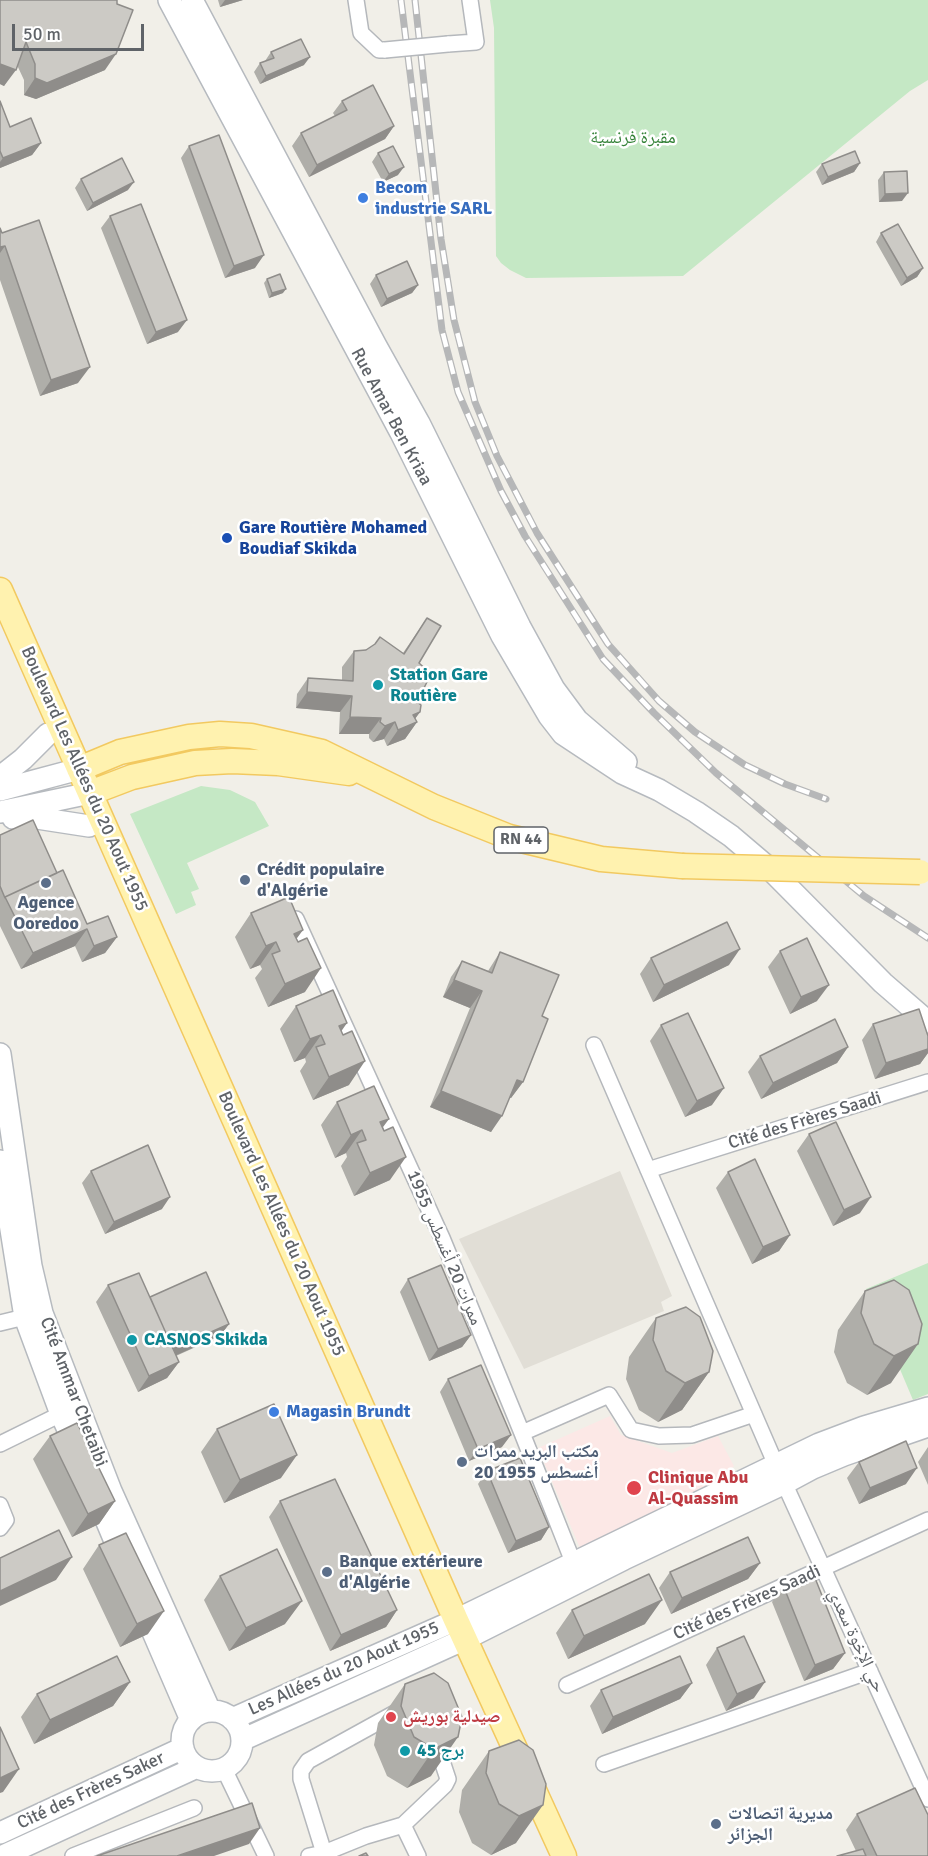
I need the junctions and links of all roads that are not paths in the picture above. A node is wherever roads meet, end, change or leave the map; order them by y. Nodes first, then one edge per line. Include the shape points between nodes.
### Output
1 (169, 0) edge
2 (192, 0) edge
3 (356, 0) edge
4 (470, 0) edge
5 (0, 590) edge
6 (0, 626) edge
7 (48, 734) junction
8 (69, 746) junction
9 (120, 752) junction
10 (72, 771) junction
11 (370, 776) junction
12 (0, 777) edge
13 (132, 777) junction
14 (0, 790) edge
15 (658, 790) junction
16 (82, 795) junction
17 (0, 812) edge
18 (0, 819) edge
19 (97, 827) junction
20 (924, 872) edge
21 (296, 919) edge
22 (854, 954) junction
23 (928, 1008) edge
24 (928, 1022) edge
25 (594, 1045) dead end
26 (0, 1054) edge
27 (928, 1082) edge
28 (0, 1161) edge
29 (648, 1170) junction
30 (33, 1315) junction
31 (0, 1323) edge
32 (928, 1407) edge
33 (61, 1414) junction
34 (754, 1414) junction
35 (928, 1426) edge
36 (522, 1433) junction
37 (0, 1444) edge
38 (781, 1474) junction
39 (0, 1505) edge
40 (928, 1520) edge
41 (0, 1528) edge
42 (823, 1569) junction
43 (577, 1572) junction
44 (454, 1632) junction
45 (870, 1671) junction
46 (567, 1684) dead end
47 (413, 1703) edge
48 (200, 1715) junction
49 (232, 1719) junction
50 (430, 1727) edge
51 (242, 1740) junction
52 (183, 1748) junction
53 (604, 1764) dead end
54 (197, 1767) junction
55 (224, 1769) junction
56 (928, 1799) edge
57 (194, 1808) dead end
58 (403, 1825) junction
59 (0, 1833) edge
60 (317, 1855) edge
61 (3, 1856) edge
62 (73, 1856) edge
63 (266, 1856) edge
64 (418, 1856) edge
65 (547, 1856) edge
66 (564, 1856) edge

1 - 15 main road, Rue Amar Ben Kriaa via 401,433 537,699 563,734 622,773
2 - 15 main road, Rue Amar Ben Kriaa via 419,423 554,689 577,720
3 - 4 street, bridge via 361,33 379,50 385,50 476,42
5 - 8 main road, Boulevard Les Allées du 20 Aout 1955
6 - 7 main road, Boulevard Les Allées du 20 Aout 1955
7 - 10 main road, Boulevard Les Allées du 20 Aout 1955
7 - 12 main road
8 - 9 main road via 85,757
8 - 10 main road, Boulevard Les Allées du 20 Aout 1955
9 - 10 main road
9 - 11 main road via 189,737 251,736 322,752
10 - 14 main road
10 - 16 main road, Boulevard Les Allées du 20 Aout 1955
11 - 13 main road via 232,761 195,763
11 - 20 main road, RN 44, bridge via 458,818 538,845 613,861
13 - 16 main road
13 - 19 main road via 111,798
15 - 22 main road, Rue Amar Ben Kriaa via 739,843
16 - 17 main road
16 - 19 main road, Boulevard Les Allées du 20 Aout 1955
18 - 19 main road via 37,818
19 - 44 main road, Boulevard Les Allées du 20 Aout 1955
21 - 36 street, ممرات 20 أغسطس 1955 via 442,1238
22 - 23 main road
22 - 24 main road
25 - 29 street
26 - 30 main road, Cité Ammar Chetaibi via 31,1266
27 - 29 street, Cité des Frères Saadi
28 - 30 main road, Cité Ammar Chetaibi
29 - 34 street
30 - 31 street
30 - 33 main road, Cité Ammar Chetaibi
30 - 48 main road, Cité Ammar Chetaibi via 111,1491
32 - 38 main road via 819,1444
33 - 37 street
33 - 48 main road, Cité Ammar Chetaibi
34 - 36 street via 692,1435 658,1436 631,1430 609,1395
34 - 38 street
35 - 38 main road via 813,1468
36 - 43 street, ممرات 20 أغسطس 1955
38 - 42 street, حي الإخوة سعدي
38 - 43 main road
39 - 41 street via 6,1520
40 - 42 street, Cité des Frères Saadi
42 - 45 street, حي الإخوة سعدي
42 - 46 street, Cité des Frères Saadi
43 - 44 main road
44 - 49 main road, Les Allées du 20 Aout 1955
44 - 51 main road, Les Allées du 20 Aout 1955
44 - 65 main road, Boulevard Les Allées du 20 Aout 1955
44 - 66 main road, Boulevard Les Allées du 20 Aout 1955
45 - 53 street
45 - 56 street, حي الإخوة سعدي
47 - 60 street via 308,1761 301,1771
48 - 49 main road via 226,1714
48 - 52 main road via 183,1732
49 - 51 main road
50 - 58 street via 448,1779
51 - 55 main road via 237,1757
52 - 54 main road
52 - 59 main road, Cité des Frères Saker
54 - 55 main road
54 - 61 main road, Cité des Frères Saker
55 - 63 street
57 - 62 street
58 - 60 street
58 - 64 street

